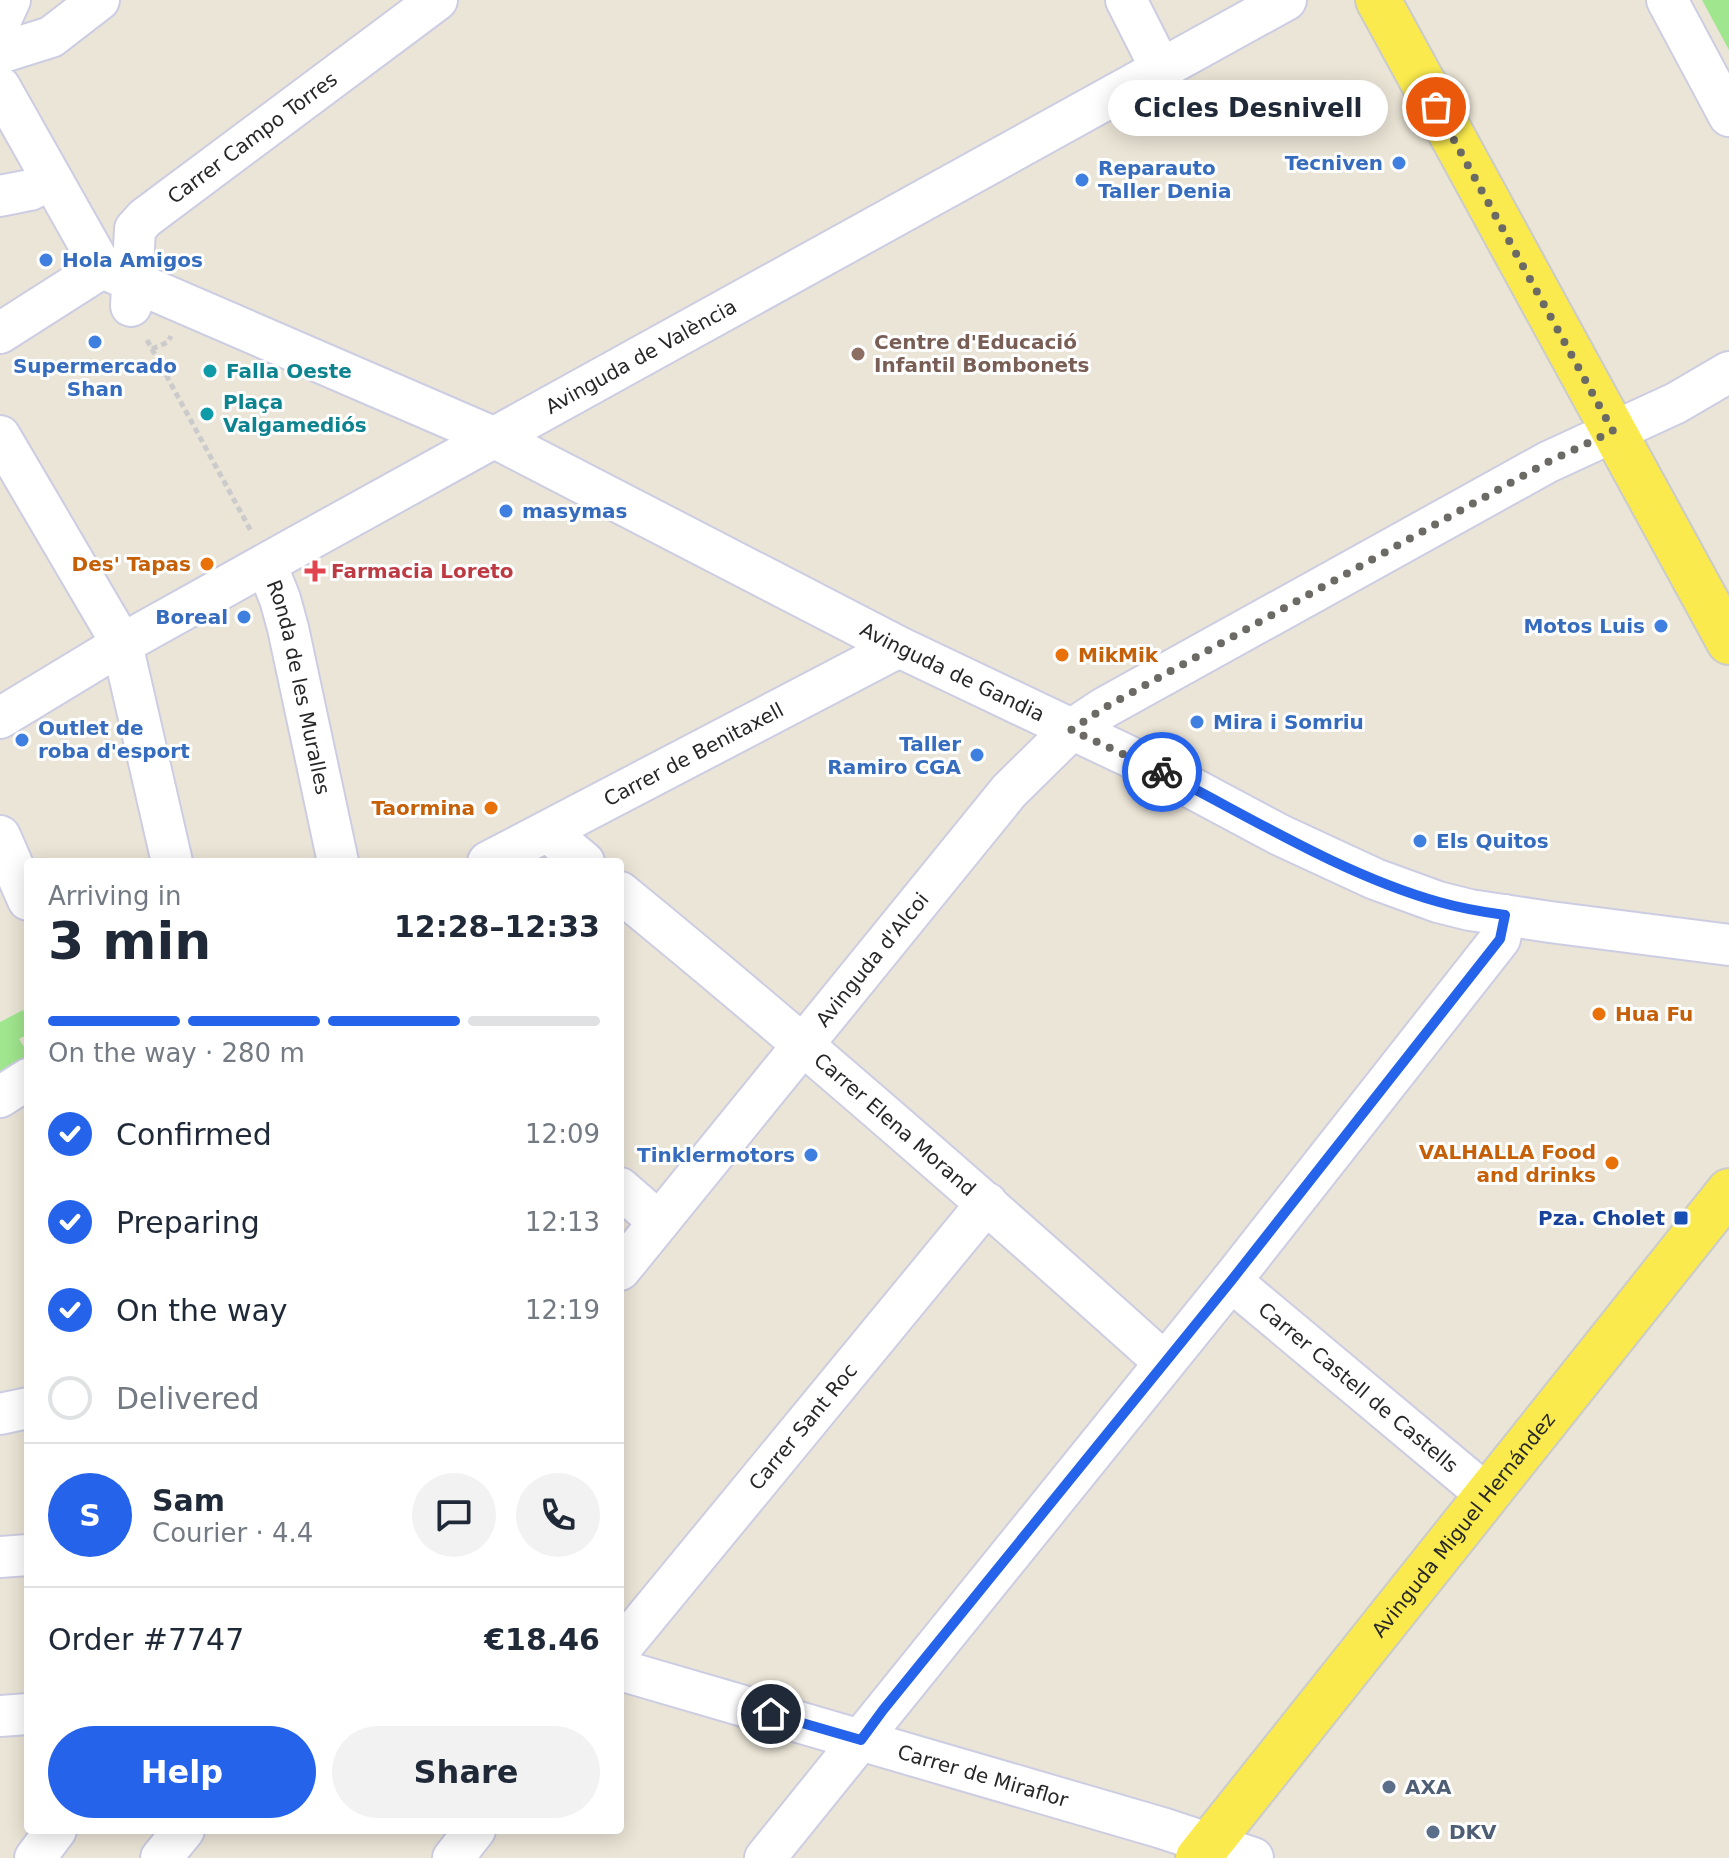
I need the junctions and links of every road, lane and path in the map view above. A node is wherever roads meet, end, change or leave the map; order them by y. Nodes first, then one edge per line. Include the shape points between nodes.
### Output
1 (10, 0) edge
2 (99, 0) edge
3 (437, 0) edge
4 (1126, 0) edge
5 (1286, 0) edge
6 (1378, 0) edge
7 (1667, 0) edge
8 (0, 22) edge
9 (0, 53) edge
10 (1162, 71) junction
11 (0, 87) edge
12 (1729, 116) edge
13 (51, 179) junction
14 (0, 196) edge
15 (122, 287) junction
16 (0, 333) edge
17 (1729, 372) edge
18 (1613, 431) junction
19 (0, 436) edge
20 (493, 437) junction
21 (266, 564) junction
22 (1729, 642) edge
23 (122, 644) junction
24 (899, 647) junction
25 (0, 718) edge
26 (1071, 730) junction
27 (548, 832) junction
28 (0, 836) edge
29 (171, 858) edge
30 (337, 858) edge
31 (496, 858) edge
32 (579, 858) edge
33 (24, 891) edge
34 (624, 895) edge
35 (1505, 915) junction
36 (1729, 945) edge
37 (804, 1045) junction
38 (24, 1082) edge
39 (0, 1097) edge
40 (624, 1191) edge
41 (1729, 1191) edge
42 (987, 1203) junction
43 (659, 1222) junction
44 (624, 1265) edge
45 (1231, 1281) junction
46 (1164, 1362) junction
47 (24, 1409) edge
48 (0, 1414) edge
49 (1487, 1495) junction
50 (24, 1555) edge
51 (0, 1557) edge
52 (624, 1644) edge
53 (624, 1671) edge
54 (24, 1714) edge
55 (0, 1716) edge
56 (861, 1740) junction
57 (53, 1834) edge
58 (181, 1834) edge
59 (472, 1834) edge
60 (1229, 1854) edge
61 (35, 1858) edge
62 (161, 1858) edge
63 (453, 1858) edge
64 (765, 1858) edge

1 - 8 street
2 - 9 street via 51,37
3 - 15 street, Carrer Campo Torres via 145,218 135,229
4 - 10 street
5 - 10 street, Avinguda de València
6 - 18 main road
7 - 12 street
10 - 20 street, Avinguda de València
11 - 13 street
13 - 14 street
13 - 15 street
15 - 16 street
15 - 20 street, Avinguda de Gandia via 291,350
15 - 21 path, Ronda de les Muralles
17 - 18 street, Avinguda d'Alcoi
18 - 22 main road
18 - 26 street, Avinguda d'Alcoi via 1521,477
19 - 23 street
20 - 21 street, Avinguda de València
20 - 24 street, Avinguda de Gandia
21 - 23 street, Avinguda de València
21 - 30 street, Ronda de les Muralles via 288,628
23 - 25 street, Avinguda de València
23 - 29 street
24 - 26 street, Avinguda de Gandia
24 - 27 street, Carrer de Benitaxell
26 - 35 street, Avinguda de Gandia via 1375,879 1438,902
26 - 37 street, Avinguda d'Alcoi via 1009,791
27 - 31 street, Carrer de Benitaxell
27 - 32 street
28 - 33 street
34 - 37 street, Carrer Elena Morand
35 - 36 street, Avinguda de Gandia
35 - 45 street via 1500,939
37 - 42 street, Carrer Elena Morand
37 - 43 street, Avinguda d'Alcoi
38 - 39 street
40 - 43 street
41 - 49 main road, Avinguda Miguel Hernández
42 - 46 street, Carrer Elena Morand
42 - 52 street, Carrer Sant Roc
43 - 44 street, Avinguda d'Alcoi
45 - 46 street
45 - 49 street, Carrer Castell de Castells
46 - 56 street
47 - 48 street
49 - 60 main road, Avinguda Miguel Hernández
50 - 51 street
53 - 56 street, Carrer de Miraflor
54 - 55 street
56 - 60 street, Carrer de Miraflor
56 - 64 street
57 - 61 street
58 - 62 street
59 - 63 street

